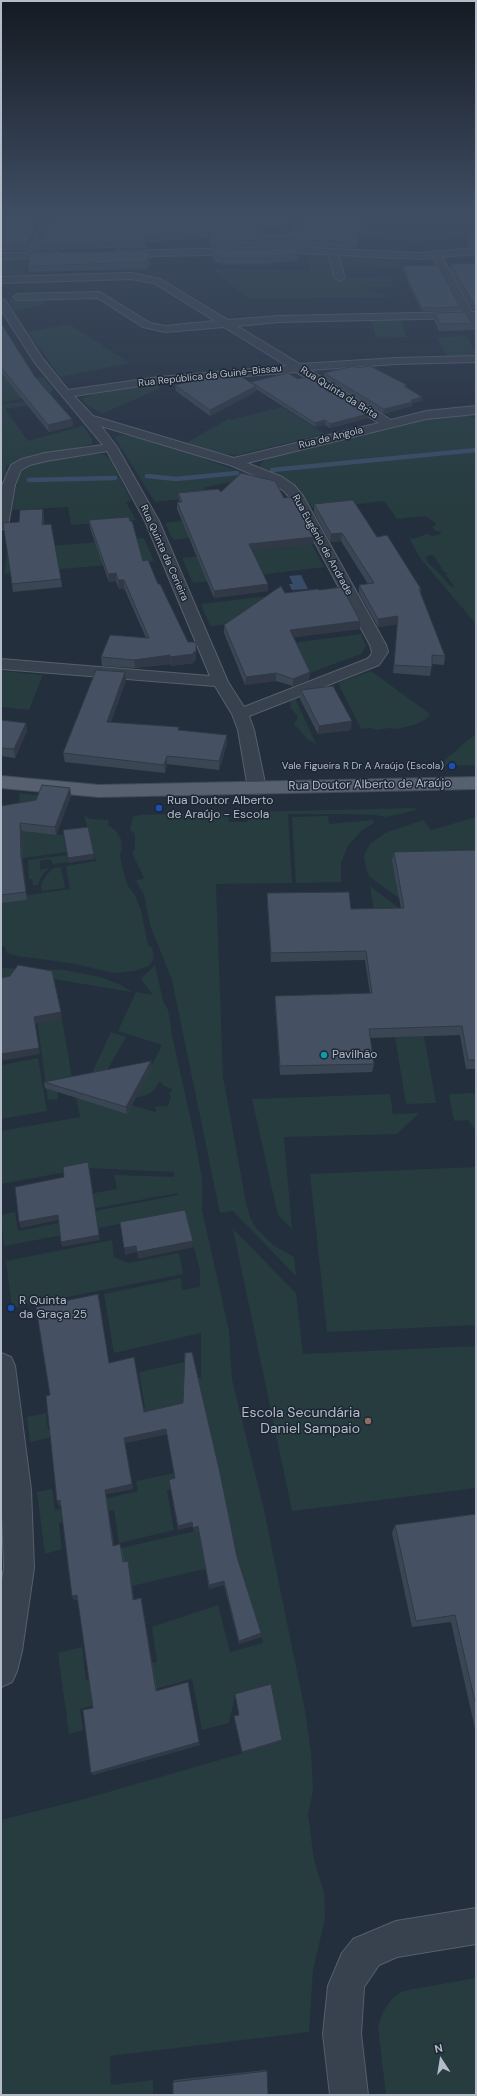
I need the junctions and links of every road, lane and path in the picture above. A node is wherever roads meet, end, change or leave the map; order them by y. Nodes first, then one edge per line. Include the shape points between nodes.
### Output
1 (7, 312) edge
2 (128, 312) edge
3 (207, 312) edge
4 (472, 315) edge
5 (225, 323) junction
6 (476, 330) edge
7 (476, 359) edge
8 (298, 368) junction
9 (65, 394) junction
10 (476, 410) edge
11 (89, 419) junction
12 (389, 424) junction
13 (111, 447) junction
14 (234, 462) junction
15 (1, 526) edge
16 (1, 664) edge
17 (220, 682) junction
18 (240, 714) junction
19 (1, 782) edge
20 (476, 783) edge
21 (256, 788) junction
22 (1, 1366) edge
23 (1, 1671) edge
24 (476, 1926) edge
25 (349, 2095) edge

1 - 9 street, Rua Quinta da Cerieira via 39,361
2 - 5 street via 154,328
3 - 5 street, Rua Quinta da Brita
4 - 5 street via 294,318
4 - 6 street
5 - 8 street, Rua Quinta da Brita
7 - 8 street, Rua República da Guiné-Bissau via 396,361
8 - 9 street, Rua República da Guiné-Bissau via 159,380
8 - 12 street, Rua Quinta da Brita
9 - 11 street, Rua Quinta da Cerieira
10 - 12 street, Rua de Angola via 443,412
11 - 13 street, Rua Quinta da Cerieira
11 - 14 street, Rua Eugénio de Andrade
12 - 14 street, Rua de Angola
13 - 15 street via 45,457 26,462 16,468 8,485
13 - 17 street, Rua Quinta da Cerieira via 152,521
14 - 18 street, Rua Eugénio de Andrade via 290,488 380,652 373,662
16 - 17 street
17 - 18 street, Rua Quinta da Cerieira
18 - 21 street, Rua Quinta da Cerieira via 246,730
19 - 21 main road, Rua Doutor Alberto de Araújo via 117,791
20 - 21 main road, Rua Doutor Alberto de Araújo
22 - 23 street via 16,1490 19,1568
24 - 25 street via 396,1939 366,1952 355,1966 346,1986 342,2034

